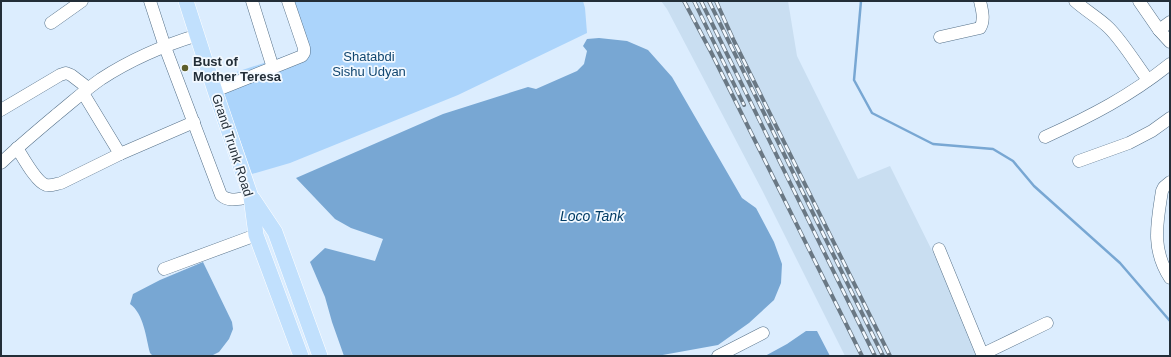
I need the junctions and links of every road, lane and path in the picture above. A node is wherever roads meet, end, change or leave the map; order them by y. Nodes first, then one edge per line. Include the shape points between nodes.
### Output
1 (150, 1) edge
2 (186, 1) edge
3 (252, 1) edge
4 (288, 1) edge
5 (980, 1) edge
6 (1076, 1) edge
7 (1139, 1) edge
8 (79, 2) edge
9 (1170, 22) edge
10 (51, 23) dead end
11 (1159, 30) junction
12 (198, 35) junction
13 (940, 37) dead end
14 (1170, 42) edge
15 (165, 47) junction
16 (1170, 64) edge
17 (273, 68) junction
18 (1148, 80) junction
19 (85, 91) junction
20 (215, 91) junction
21 (1, 110) edge
22 (1170, 118) edge
23 (194, 122) junction
24 (1045, 137) dead end
25 (17, 148) junction
26 (120, 154) junction
27 (1079, 161) dead end
28 (1, 163) edge
29 (1170, 182) edge
30 (251, 197) junction
31 (256, 235) junction
32 (939, 249) dead end
33 (164, 269) dead end
34 (1170, 278) edge
35 (1046, 323) dead end
36 (763, 333) dead end
37 (983, 355) edge
38 (301, 356) edge
39 (320, 356) edge
40 (718, 356) edge

1 - 15 street
2 - 12 main road, Grand Trunk Road
3 - 17 street
4 - 17 street via 304,53 298,59
5 - 13 street via 983,20 980,28
6 - 18 street via 1110,29
7 - 11 street
8 - 10 street
9 - 11 street
11 - 14 street
12 - 15 street
12 - 20 main road, Grand Trunk Road
15 - 19 street via 130,63
15 - 23 street
16 - 18 street
17 - 20 street
18 - 24 street via 1106,108
19 - 21 street via 66,73
19 - 25 street
19 - 26 street
20 - 30 main road, Grand Trunk Road
22 - 27 street via 1129,143
23 - 26 street
23 - 30 street via 221,194 230,200
25 - 26 street via 39,180 53,185
25 - 28 street
29 - 34 street via 1162,191 1157,226 1159,255
30 - 31 main road, Grand Trunk Road
30 - 39 main road via 275,232
31 - 33 street
31 - 38 main road, Grand Trunk Road
32 - 37 street
35 - 37 street
36 - 40 street

